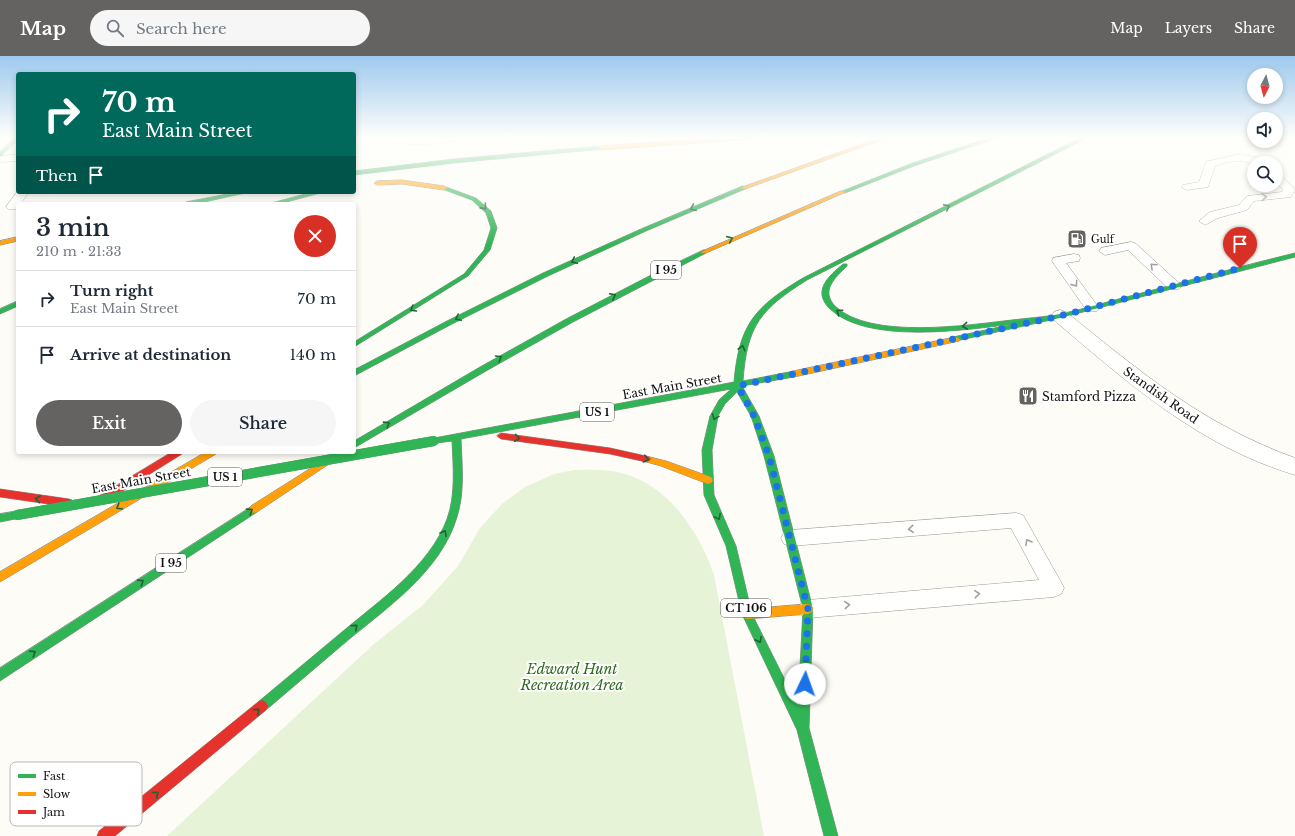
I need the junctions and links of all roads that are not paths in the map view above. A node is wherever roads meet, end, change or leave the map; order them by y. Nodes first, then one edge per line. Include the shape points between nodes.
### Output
1 (783, 173) edge
2 (890, 173) edge
3 (1014, 173) edge
4 (1207, 173) edge
5 (1283, 183) edge
6 (367, 184) dead end
7 (1187, 187) dead end
8 (22, 194) edge
9 (237, 194) edge
10 (313, 194) edge
11 (196, 202) edge
12 (279, 202) edge
13 (12, 207) dead end
14 (930, 216) junction
15 (1205, 221) dead end
16 (16, 239) edge
17 (0, 243) edge
18 (1105, 251) dead end
19 (1295, 255) edge
20 (1074, 258) dead end
21 (1174, 286) junction
22 (16, 304) edge
23 (1092, 308) junction
24 (0, 312) edge
25 (1060, 316) junction
26 (356, 344) edge
27 (356, 372) edge
28 (738, 386) junction
29 (479, 433) junction
30 (456, 437) junction
31 (356, 444) edge
32 (177, 454) edge
33 (210, 454) edge
34 (340, 454) edge
35 (1295, 467) edge
36 (708, 480) junction
37 (0, 493) edge
38 (76, 503) junction
39 (80, 513) dead end
40 (0, 518) edge
41 (791, 538) junction
42 (0, 577) edge
43 (808, 609) junction
44 (747, 614) junction
45 (0, 675) edge
46 (803, 729) junction
47 (142, 805) edge
48 (116, 826) edge
49 (104, 836) edge
50 (831, 836) edge

1 -> 27 main road via 622,239 476,309
31 -> 2 main road, I 95 via 508,353 661,272 727,241
14 -> 3 main road
4 - 7 lane via 1204,185
15 -> 5 lane via 1214,214 1243,208 1250,198 1288,195 1287,186
6 -> 26 main road via 403,181 426,183 467,194 488,210 494,222 495,234 490,248 481,261 466,275
8 - 13 lane
9 - 11 main road
10 - 12 main road
25 -> 14 main road via 933,329 887,329 854,321 828,303 824,292 831,276 862,254
28 -> 14 main road via 738,364 748,329 757,313 771,300 805,279
16 - 17 main road
21 -> 18 lane via 1131,246
19 - 21 main road, East Main Street / US 1
20 -> 23 lane via 1058,261
21 - 23 main road, East Main Street / US 1
22 - 24 main road
23 - 25 main road, East Main Street / US 1
25 - 28 main road, East Main Street / US 1
25 - 35 street, Standish Road via 1131,375 1180,411 1220,434
28 - 29 main road, East Main Street / US 1
28 -> 36 main road, CT 106 via 722,402 714,416 707,450
28 - 41 main road, CT 106 via 754,416 769,456
29 - 30 main road, East Main Street / US 1
29 -> 36 main road via 610,450 663,463
30 - 38 main road, East Main Street / US 1, bridge
47 -> 30 main road via 239,726 418,570 434,551 454,508
32 - 39 main road
33 -> 42 main road
45 -> 34 main road, I 95
36 -> 44 main road, CT 106 via 711,502 731,546
38 -> 37 main road
38 - 40 main road, East Main Street / US 1, bridge
41 - 43 main road, CT 106
43 -> 41 lane via 1054,588 1016,520
43 - 44 main road
43 - 46 main road, CT 106
44 -> 46 main road, CT 106
46 - 50 main road, CT 106
49 -> 48 main road

